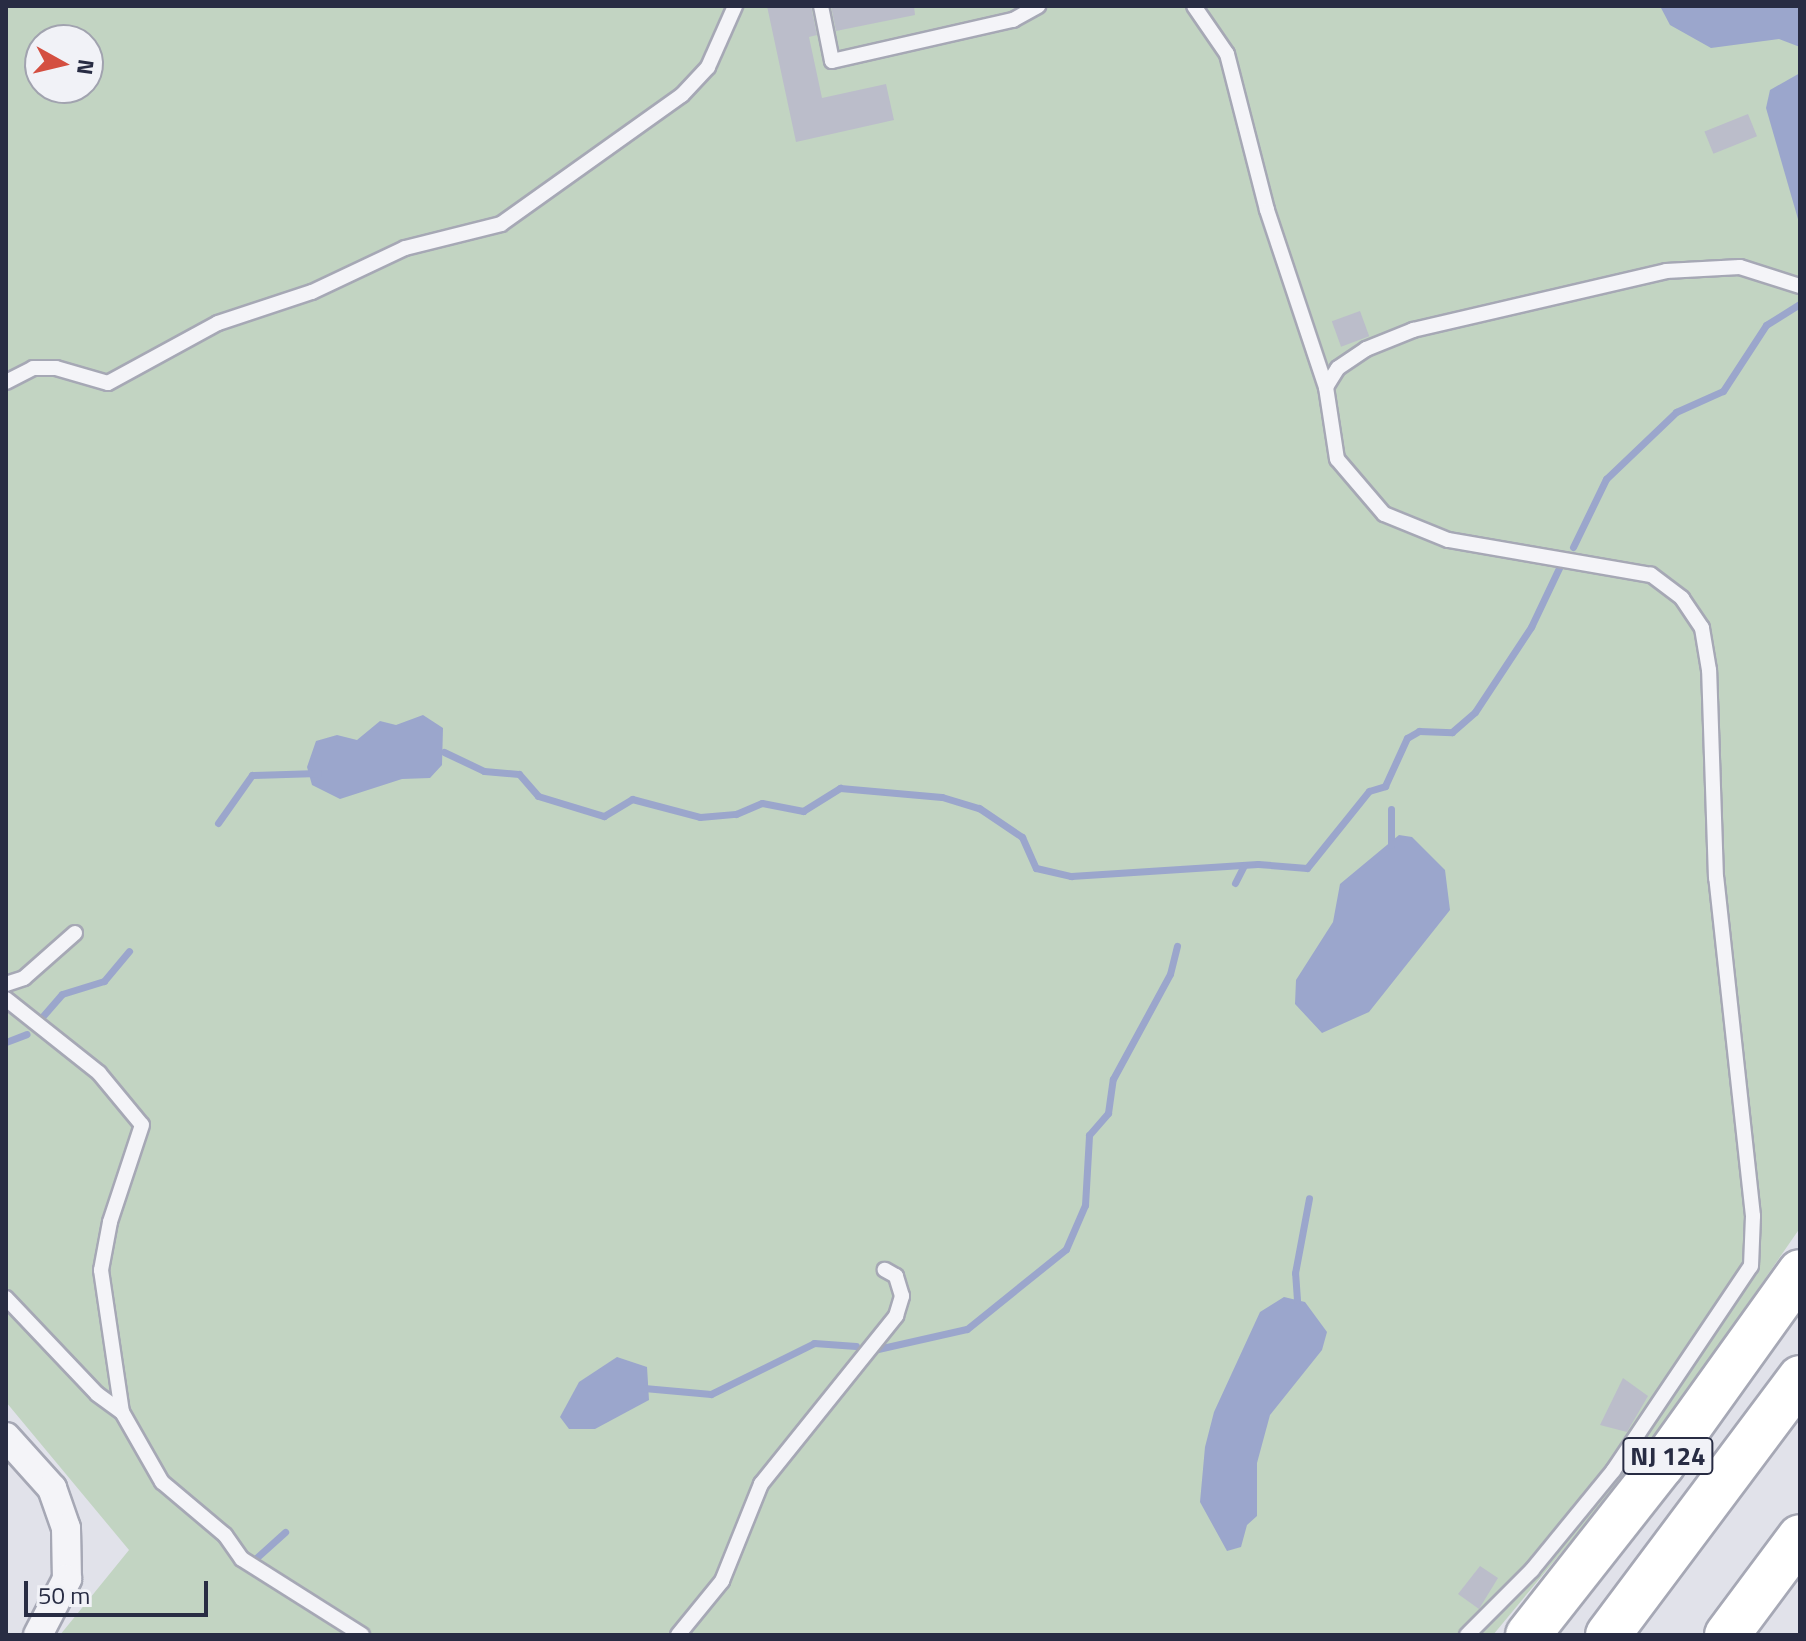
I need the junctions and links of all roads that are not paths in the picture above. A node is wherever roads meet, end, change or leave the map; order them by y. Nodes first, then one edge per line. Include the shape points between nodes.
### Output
1 (735, 6) edge
2 (821, 6) edge
3 (1038, 6) edge
4 (1194, 6) edge
5 (1800, 286) edge
6 (6, 382) edge
7 (1326, 387) junction
8 (75, 933) dead end
9 (6, 984) edge
10 (6, 999) edge
11 (885, 1270) dead end
12 (1800, 1272) edge
13 (6, 1298) edge
14 (1800, 1378) edge
15 (122, 1412) junction
16 (6, 1437) edge
17 (1800, 1540) edge
18 (38, 1635) edge
19 (362, 1635) edge
20 (678, 1635) edge
21 (1467, 1635) edge
22 (1528, 1635) edge
23 (1608, 1635) edge
24 (1727, 1635) edge
25 (1738, 1635) edge

1 - 6 lane via 708,67 682,95 501,224 405,248 312,292 218,323 108,383 56,368 33,368
2 - 3 lane via 832,61 1013,20
4 - 7 lane via 1227,54 1267,210
5 - 7 lane via 1740,267 1666,271 1413,330 1366,349 1338,368
7 - 21 lane via 1337,459 1384,514 1448,540 1651,575 1682,598 1702,628 1709,670 1716,878 1752,1198 1751,1266 1613,1471 1532,1570
8 - 9 lane via 24,978
10 - 15 lane via 99,1073 142,1125 101,1270
11 - 20 lane via 896,1276 902,1296 896,1316 761,1484 722,1581
12 - 22 main road, NJ 124 via 1662,1465
13 - 15 lane via 97,1394
14 - 23 main road
15 - 19 lane via 162,1482 225,1535 242,1559
16 - 18 street via 52,1488 66,1528 67,1579
17 - 24 main road
17 - 25 main road

